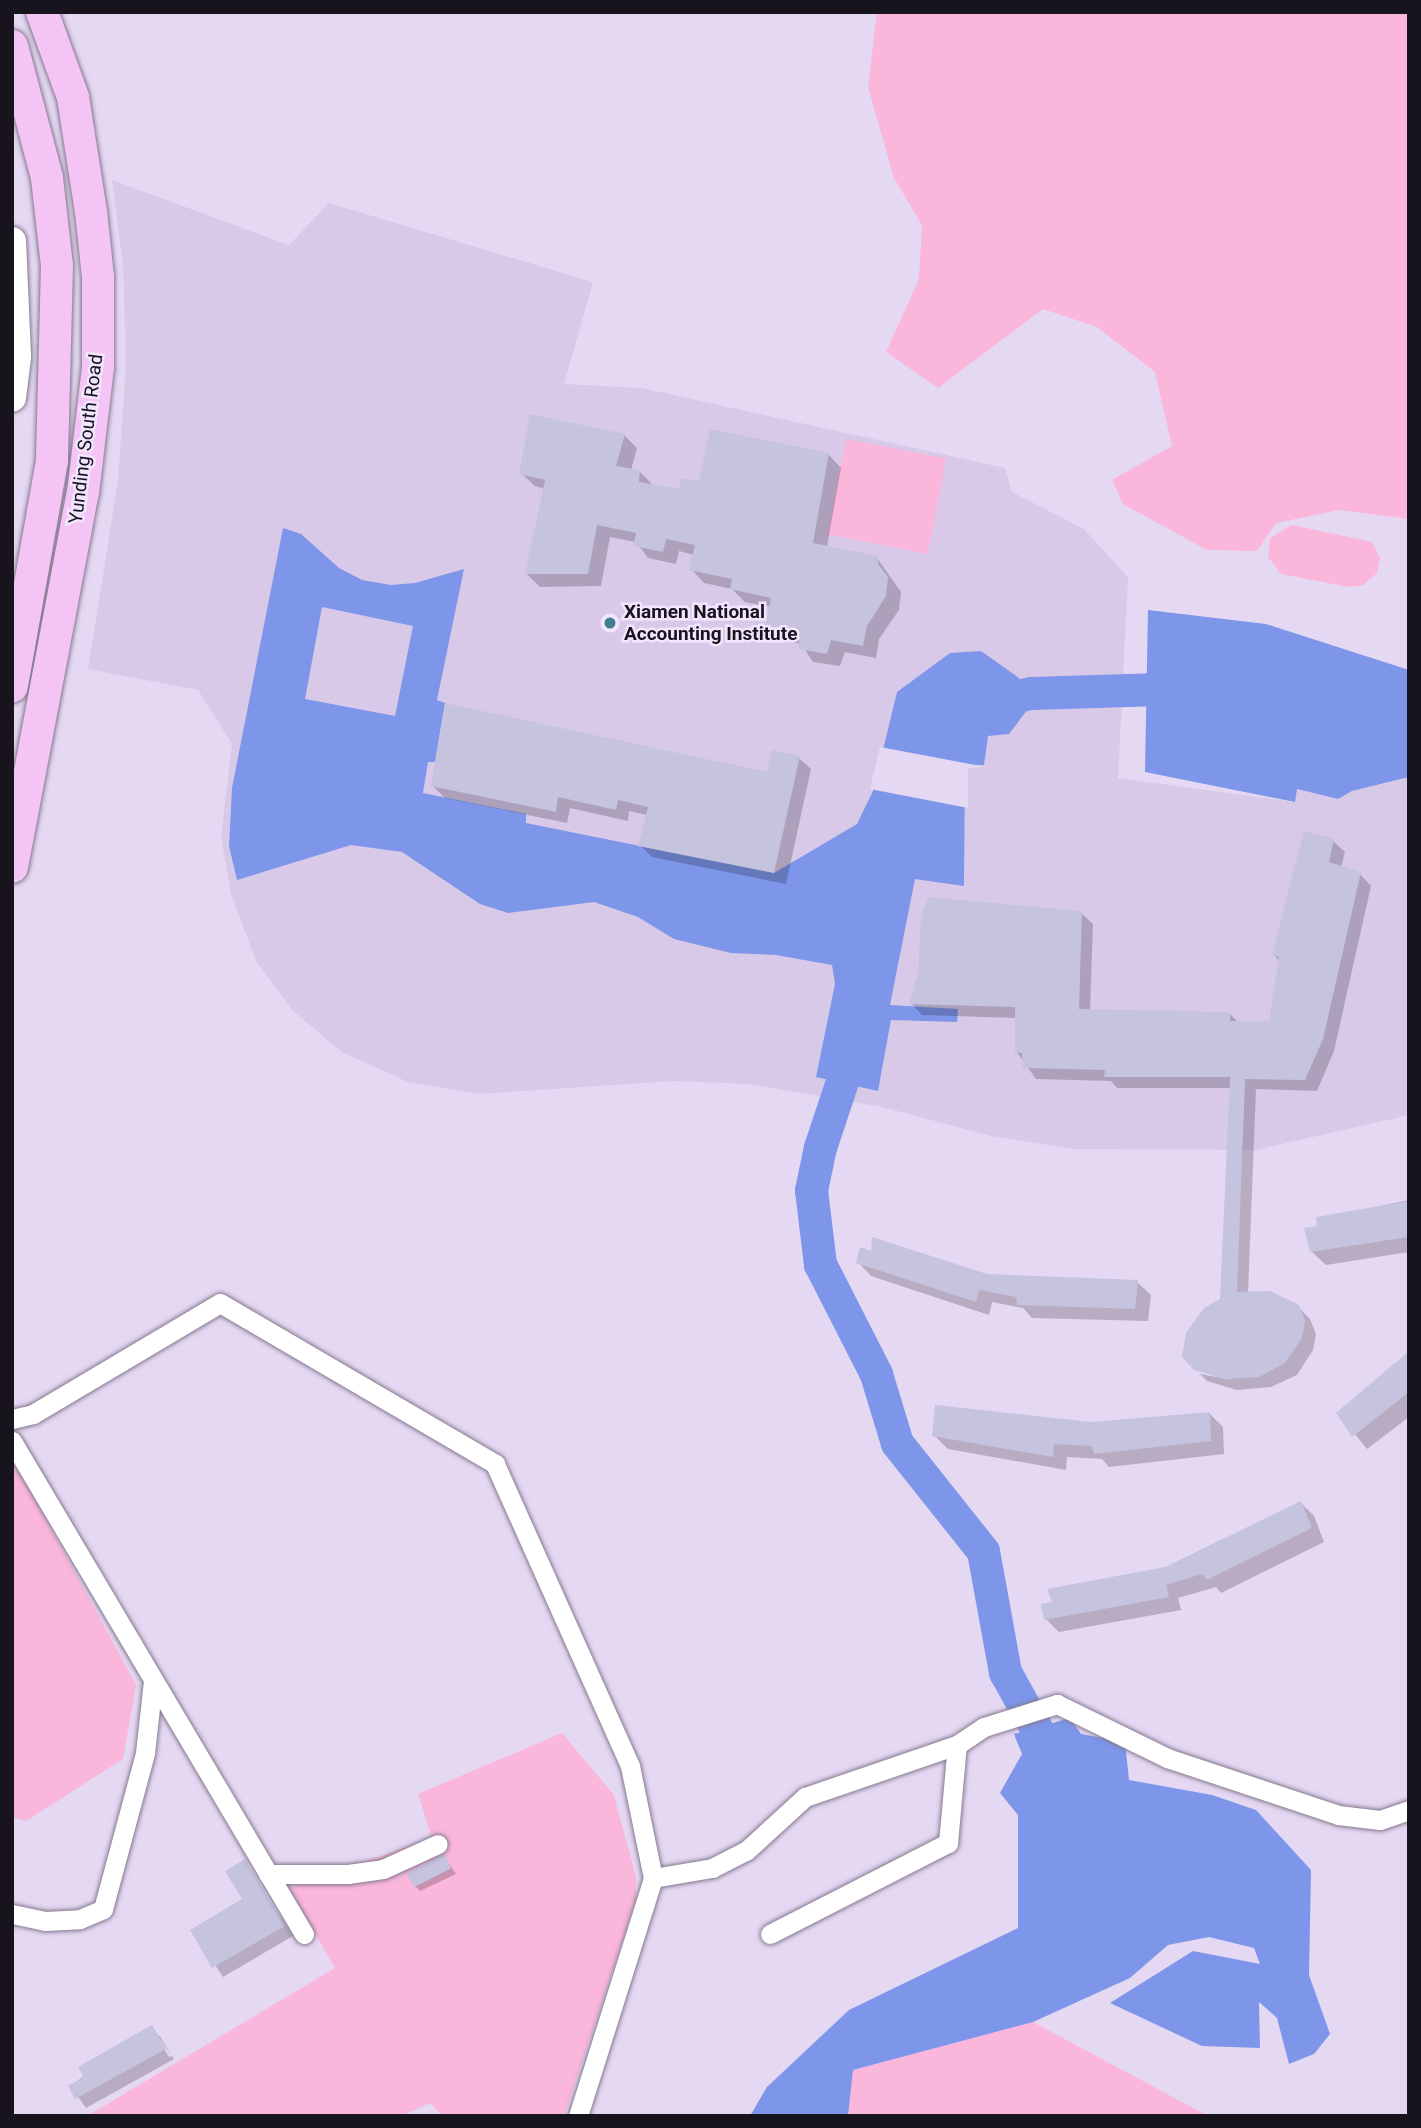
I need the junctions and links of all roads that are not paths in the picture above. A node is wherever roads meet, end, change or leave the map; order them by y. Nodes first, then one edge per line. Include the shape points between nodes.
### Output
1 (42, 12) edge
2 (12, 46) edge
3 (12, 241) edge
4 (12, 398) edge
5 (12, 686) edge
6 (12, 867) edge
7 (12, 1419) edge
8 (12, 1441) edge
9 (153, 1681) junction
10 (957, 1745) junction
11 (1409, 1810) edge
12 (438, 1844) dead end
13 (268, 1874) junction
14 (653, 1878) junction
15 (12, 1914) edge
16 (304, 1934) dead end
17 (770, 1934) dead end
18 (578, 2116) edge

1 - 6 main road, Yunding South Road via 72,97 91,212 98,277 98,367 83,493
2 - 5 main road, Yunding South Road via 47,178 57,266 52,461
3 - 4 street via 18,357
7 - 14 street via 33,1414 220,1303 495,1464 630,1766
8 - 9 street
9 - 13 street
9 - 15 street via 145,1754 103,1909 80,1919 45,1922
10 - 11 street via 984,1727 1058,1704 1167,1758 1338,1815 1380,1820
10 - 14 street via 805,1797 746,1851 712,1868
10 - 17 street via 948,1843
12 - 13 street via 383,1868 348,1874
13 - 16 street
14 - 18 street

